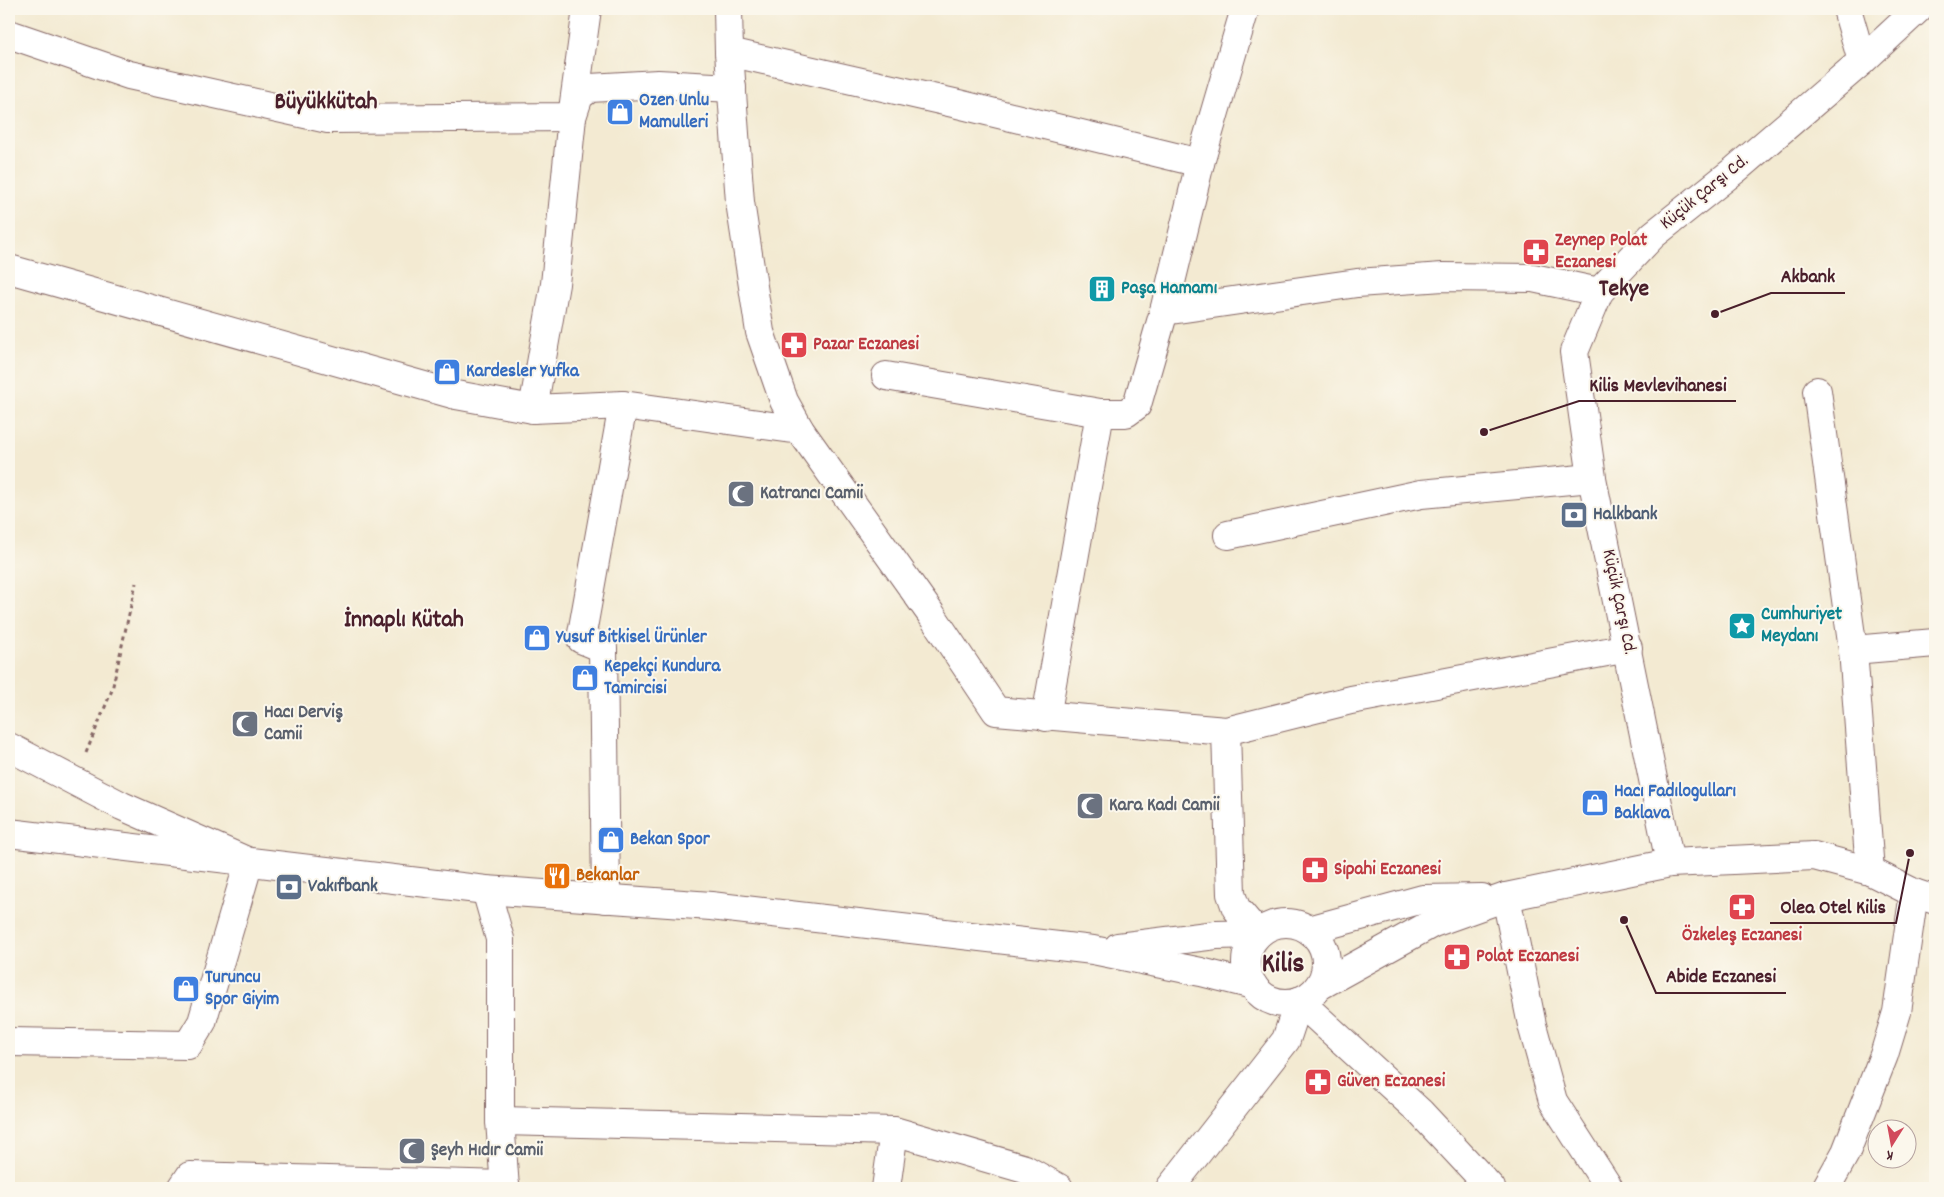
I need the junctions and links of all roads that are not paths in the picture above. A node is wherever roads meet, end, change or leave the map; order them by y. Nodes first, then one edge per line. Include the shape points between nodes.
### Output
1 (587, 9) edge
2 (728, 9) edge
3 (1245, 9) edge
4 (1847, 9) edge
5 (1918, 9) edge
6 (9, 34) edge
7 (729, 52) junction
8 (1862, 61) junction
9 (732, 88) junction
10 (572, 117) junction
11 (1200, 163) junction
12 (9, 269) edge
13 (1599, 292) junction
14 (1164, 311) junction
15 (886, 376) dead end
16 (1817, 391) dead end
17 (623, 405) junction
18 (533, 409) junction
19 (1100, 413) junction
20 (800, 430) junction
21 (1592, 478) junction
22 (1228, 535) dead end
23 (1935, 643) edge
24 (1628, 648) junction
25 (1853, 650) junction
26 (1046, 717) junction
27 (1226, 731) junction
28 (9, 747) edge
29 (9, 833) edge
30 (249, 862) junction
31 (1670, 863) junction
32 (1870, 871) junction
33 (486, 890) junction
34 (1506, 897) junction
35 (1925, 897) edge
36 (606, 899) junction
37 (1308, 930) junction
38 (1258, 934) junction
39 (1094, 950) junction
40 (1252, 985) junction
41 (1309, 993) junction
42 (9, 1042) edge
43 (500, 1121) junction
44 (894, 1131) junction
45 (505, 1186) edge
46 (182, 1188) edge
47 (886, 1188) edge
48 (1059, 1188) edge
49 (1170, 1188) edge
50 (1491, 1188) edge
51 (1609, 1188) edge
52 (1826, 1188) edge

1 - 10 street
2 - 7 street
3 - 11 street
4 - 8 street
5 - 8 street, Küçük Çarşı Cd.
6 - 10 street via 129,75 328,118
7 - 9 street
7 - 11 street
8 - 13 street, Küçük Çarşı Cd. via 1653,235
9 - 10 street via 658,84 590,88 579,96
9 - 20 street via 740,202 760,332 784,401
10 - 18 street via 555,284
11 - 14 street
12 - 18 street via 456,395
13 - 14 street via 1533,278 1443,277 1357,283
13 - 21 street, Küçük Çarşı Cd. via 1574,352
14 - 19 street via 1137,405 1126,413
15 - 19 street
16 - 25 street
17 - 18 street
17 - 20 street
17 - 36 street via 581,639 603,648
19 - 26 street
20 - 26 street via 996,711
21 - 22 street via 1421,494
21 - 24 street, Küçük Çarşı Cd.
23 - 25 street
24 - 27 street via 1351,700
24 - 31 street, Küçük Çarşı Cd.
25 - 32 street
26 - 27 street
27 - 38 street via 1231,894 1236,908
28 - 30 street via 122,806
29 - 30 street
30 - 33 street
30 - 42 street via 202,1022 188,1045
31 - 32 street via 1814,856
31 - 34 street
32 - 35 street
33 - 36 street
33 - 43 street via 500,938
34 - 37 street via 1423,899
34 - 41 street via 1433,923
34 - 51 street via 1532,1025 1553,1101
35 - 52 street via 1884,1055 1846,1152
36 - 39 street via 711,906
37 - 38 street via 1283,923
37 - 41 street via 1318,939 1326,962 1324,975
38 - 39 street
38 - 40 street via 1246,959
39 - 40 street
40 - 41 street via 1262,995 1286,1003
41 - 49 street via 1286,1040
41 - 50 street
43 - 44 street
43 - 45 street
44 - 47 street
44 - 48 street via 1024,1169
45 - 46 street via 190,1176

